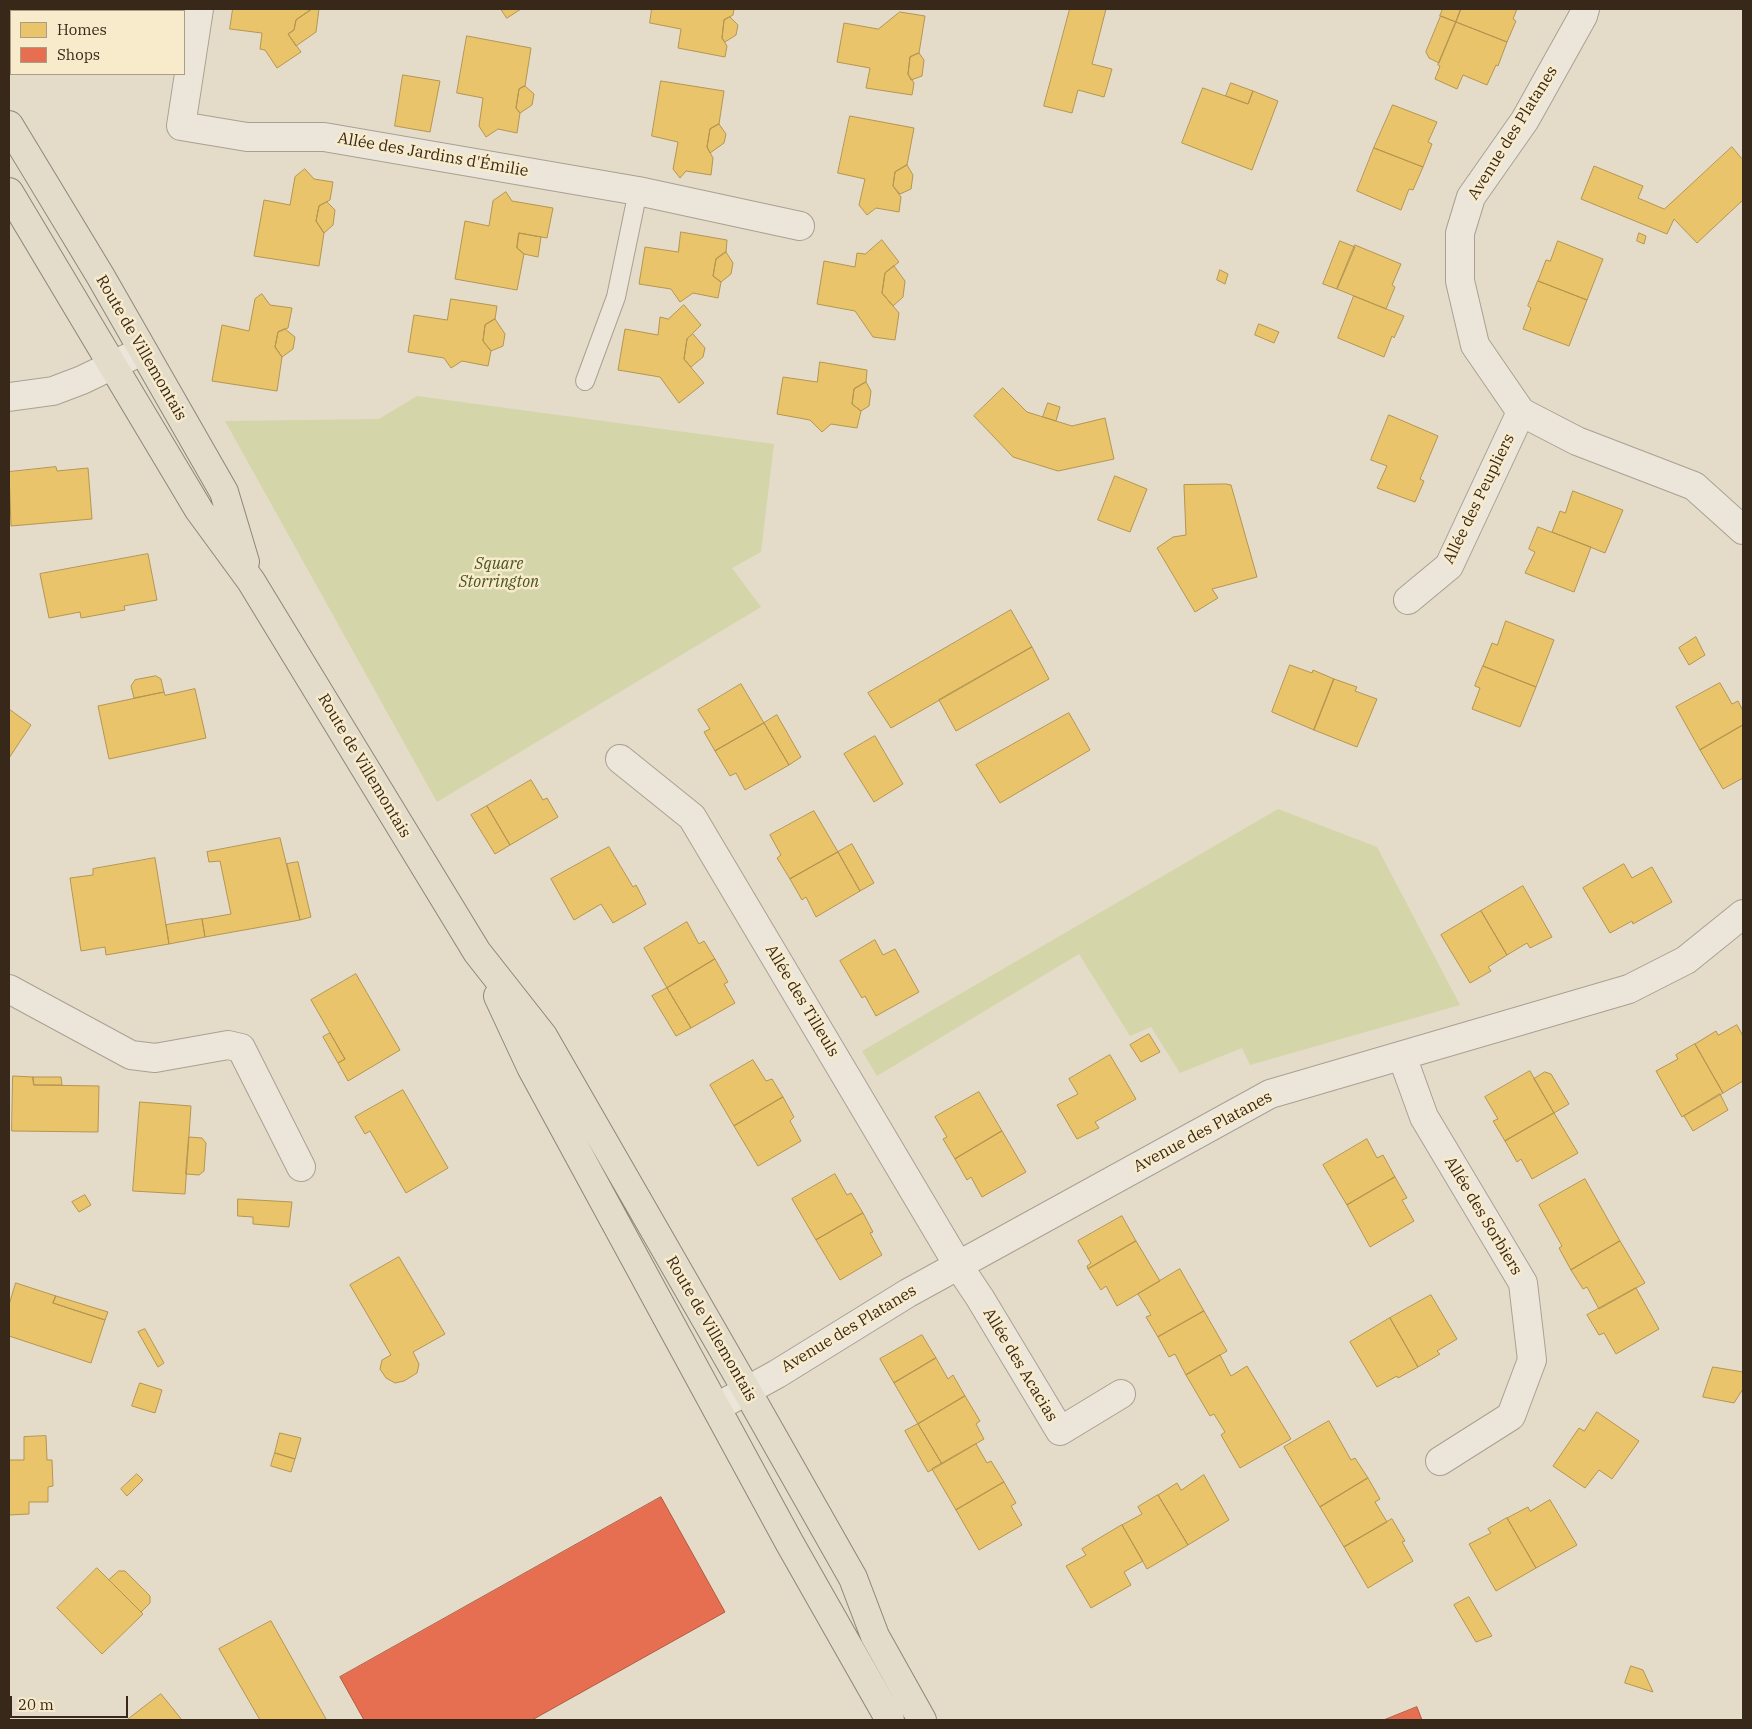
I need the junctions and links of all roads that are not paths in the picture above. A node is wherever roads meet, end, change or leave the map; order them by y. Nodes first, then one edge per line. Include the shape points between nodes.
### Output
1 (199, 9) edge
2 (1585, 9) edge
3 (9, 125) edge
4 (638, 191) junction
5 (9, 192) edge
6 (800, 226) dead end
7 (142, 351) junction
8 (113, 366) junction
9 (585, 381) dead end
10 (9, 397) edge
11 (1521, 412) junction
12 (1743, 530) edge
13 (251, 581) junction
14 (1408, 600) dead end
15 (620, 759) dead end
16 (1743, 914) edge
17 (478, 952) junction
18 (9, 989) edge
19 (1402, 1056) junction
20 (301, 1167) dead end
21 (958, 1265) junction
22 (747, 1391) junction
23 (1120, 1394) dead end
24 (717, 1408) junction
25 (1440, 1461) dead end
26 (890, 1720) edge
27 (922, 1720) edge

1 - 4 street, Allée des Jardins d'Émilie via 181,126 247,137 324,137
2 - 11 street, Avenue des Platanes via 1525,120 1472,197 1460,233 1460,281 1475,345
3 - 7 main road, Route de Villemontais
4 - 6 street, Allée des Jardins d'Émilie
4 - 9 lane via 616,297
5 - 8 main road, Route de Villemontais
7 - 8 street
7 - 13 main road, Route de Villemontais via 224,492
8 - 10 street via 53,391
8 - 13 main road, Route de Villemontais via 199,510
11 - 12 street, Avenue des Platanes via 1577,441 1694,486
11 - 14 street, Allée des Peupliers via 1450,566
13 - 17 main road, Route de Villemontais
15 - 21 street, Allée des Tilleuls via 692,817
16 - 19 street, Avenue des Platanes via 1686,960 1629,989
17 - 22 main road, Route de Villemontais via 543,1036
17 - 24 main road, Route de Villemontais via 531,1067
18 - 20 street via 131,1055 155,1058 228,1045 241,1048
19 - 21 street, Avenue des Platanes via 1270,1094
19 - 25 street, Allée des Sorbiers via 1424,1117 1523,1283 1532,1360 1511,1416
21 - 22 street, Avenue des Platanes
21 - 23 street, Allée des Acacias via 1060,1431
22 - 24 street, Avenue des Platanes
22 - 27 main road, Route de Villemontais via 852,1578 875,1636
24 - 26 main road, Route de Villemontais

